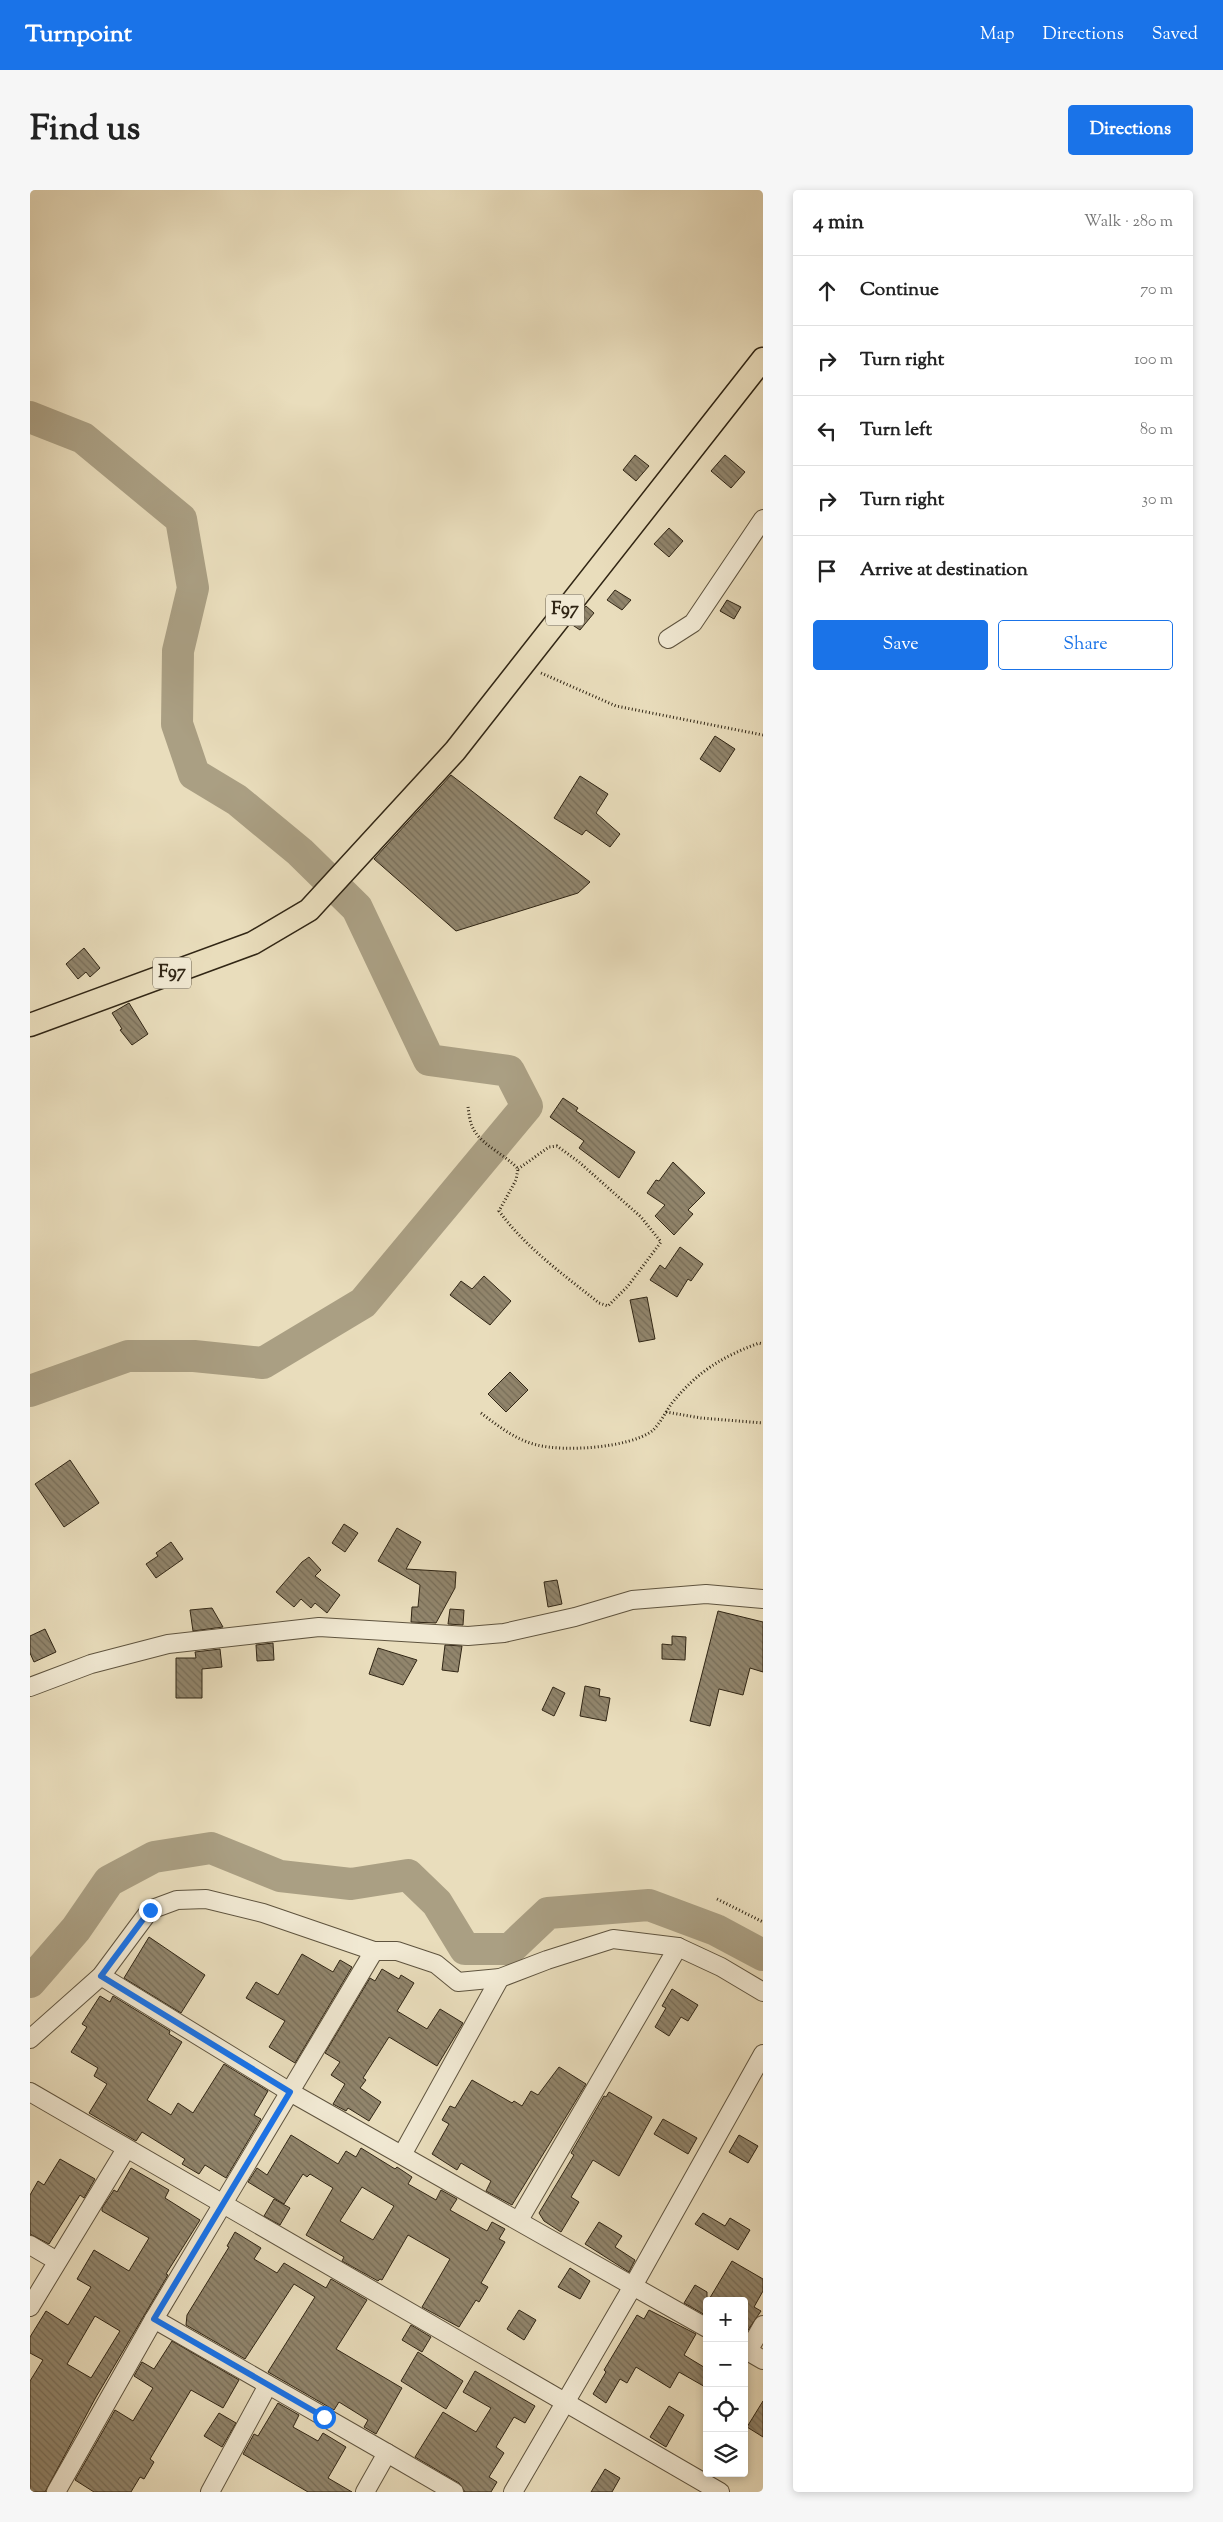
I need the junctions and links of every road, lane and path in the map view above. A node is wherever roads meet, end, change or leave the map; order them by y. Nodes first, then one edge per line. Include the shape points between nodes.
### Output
1 (763, 359) edge
2 (763, 519) edge
3 (668, 639) dead end
4 (523, 663) junction
5 (763, 735) edge
6 (30, 1025) edge
7 (468, 1107) dead end
8 (518, 1169) junction
9 (763, 1344) edge
10 (666, 1412) junction
11 (481, 1413) dead end
12 (763, 1423) edge
13 (763, 1599) edge
14 (30, 1687) edge
15 (717, 1899) dead end
16 (763, 1922) edge
17 (678, 1946) junction
18 (374, 1951) junction
19 (101, 1976) junction
20 (500, 1978) junction
21 (763, 1992) edge
22 (30, 2039) edge
23 (763, 2054) edge
24 (30, 2092) edge
25 (290, 2092) junction
26 (126, 2149) junction
27 (402, 2154) junction
28 (222, 2205) junction
29 (518, 2220) junction
30 (30, 2245) edge
31 (57, 2261) junction
32 (632, 2286) junction
33 (30, 2307) edge
34 (154, 2319) junction
35 (763, 2325) edge
36 (703, 2326) edge
37 (748, 2347) edge
38 (748, 2351) edge
39 (763, 2360) edge
40 (268, 2384) junction
41 (564, 2403) junction
42 (386, 2453) junction
43 (56, 2492) edge
44 (210, 2492) edge
45 (365, 2492) edge
46 (454, 2492) edge
47 (513, 2492) edge
48 (720, 2492) edge

1 - 4 main road, F97
2 - 3 street via 693,623
4 - 5 path via 616,706
4 - 6 main road, F97 via 455,751 309,910 253,943
7 - 8 path via 472,1128 477,1135
8 - 8 path via 516,1180 499,1212 539,1254 599,1303 608,1306 662,1242 641,1217 557,1146 549,1147
9 - 10 path via 725,1356 694,1379
10 - 11 path via 653,1430 633,1440 608,1446 572,1447 537,1445 507,1432
10 - 12 path
13 - 14 street via 706,1594 632,1600 504,1633 468,1636 318,1627 168,1644 92,1664
15 - 16 path
17 - 20 street via 613,1939
17 - 21 street
17 - 29 street
18 - 19 street via 234,1906 206,1899 177,1900 150,1910
18 - 20 street via 397,1951 436,1964 458,1982
18 - 25 street
19 - 22 street
19 - 25 street
20 - 27 street
23 - 32 street
24 - 26 street
25 - 27 street
25 - 28 street
26 - 28 street
26 - 31 street
27 - 29 street
28 - 34 street
28 - 41 street
29 - 32 street
30 - 31 street
31 - 33 street
32 - 36 street
32 - 41 street
34 - 40 street
34 - 43 street
35 - 37 street
38 - 39 street
40 - 42 street
40 - 44 street
41 - 47 street
41 - 48 street
42 - 45 street
42 - 46 street

